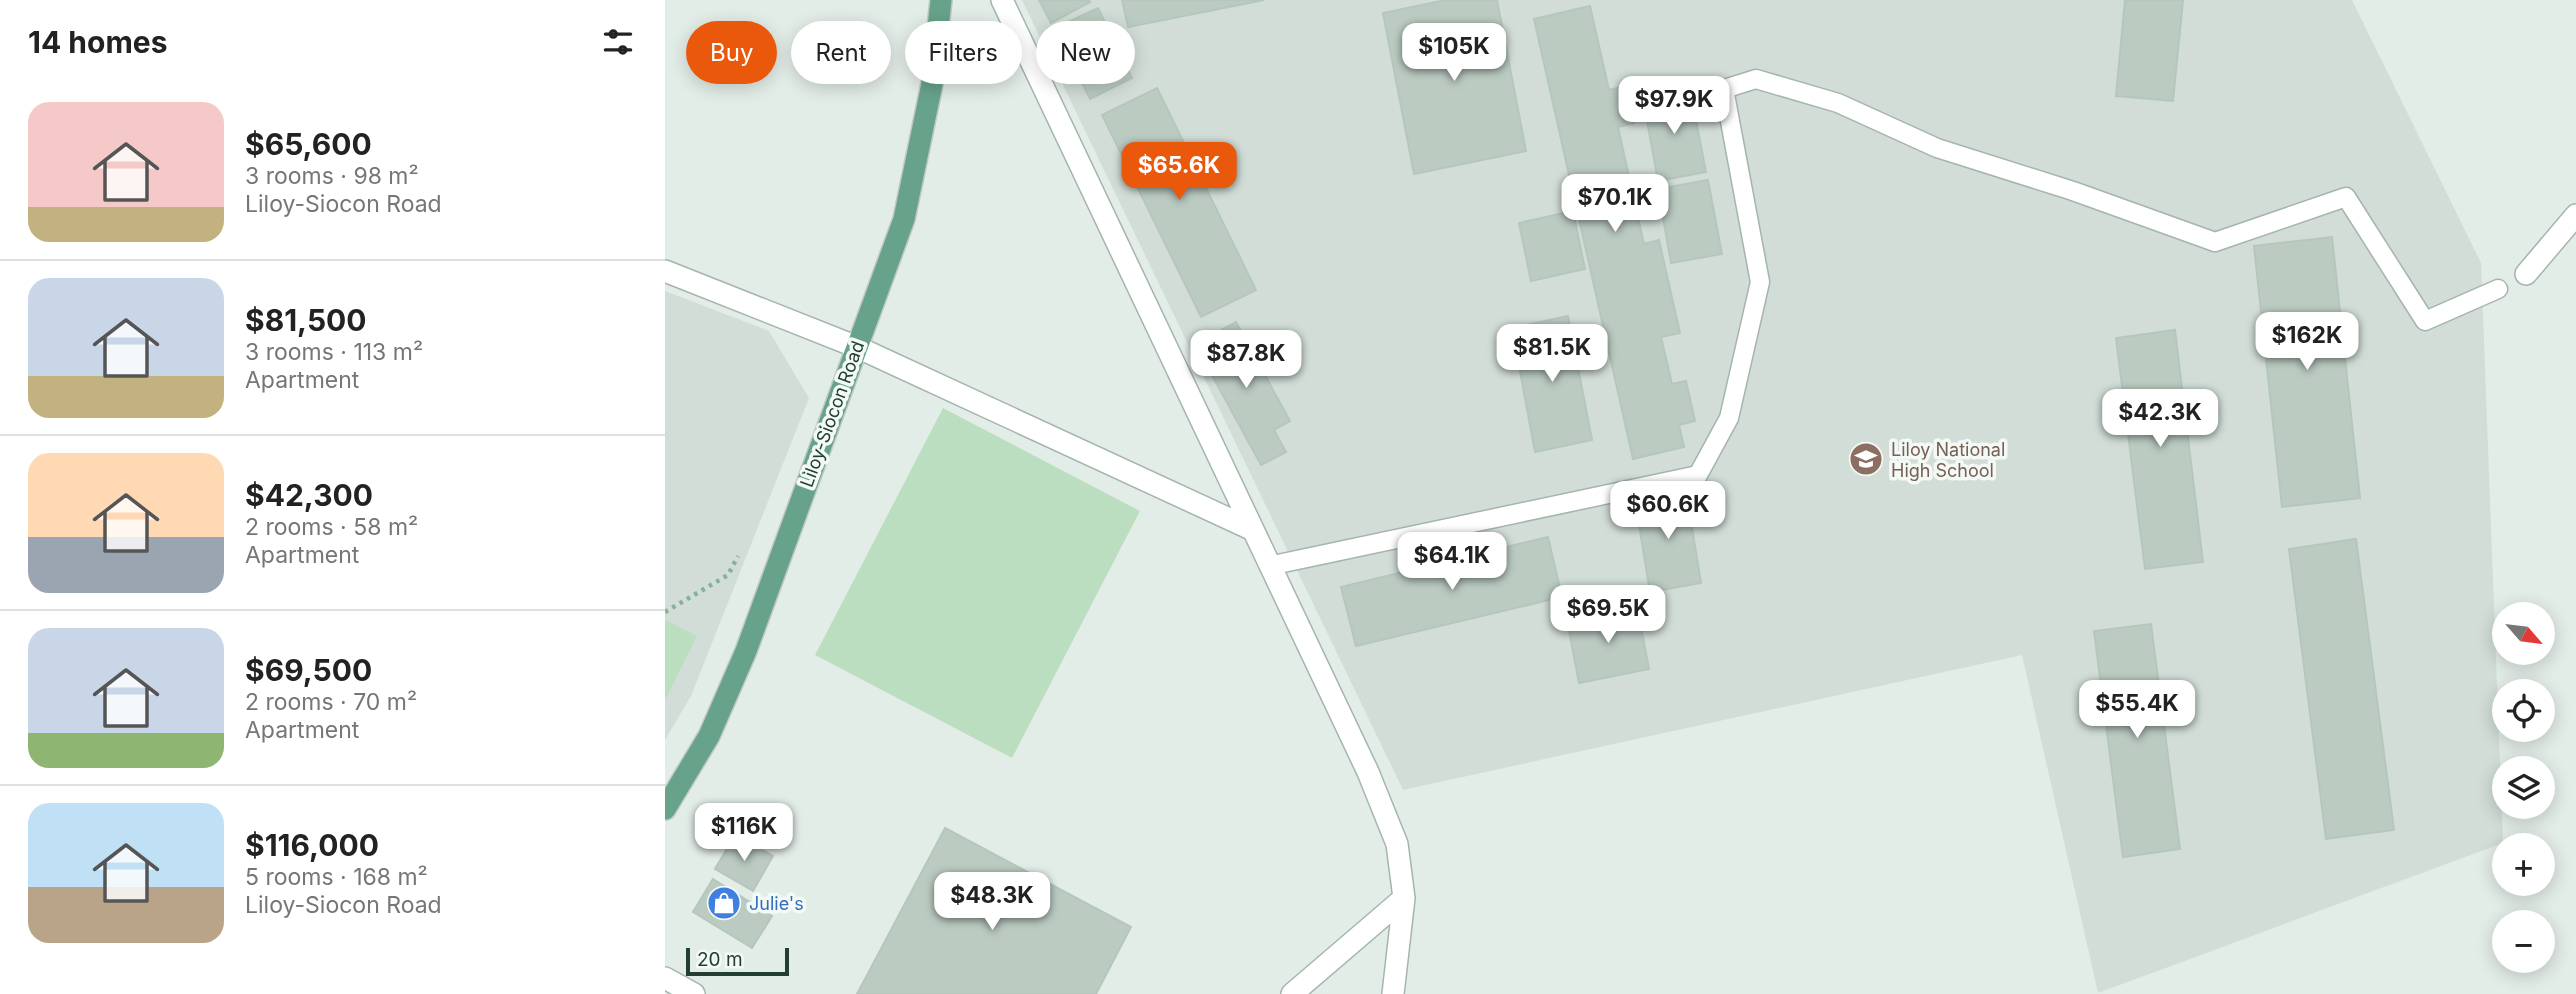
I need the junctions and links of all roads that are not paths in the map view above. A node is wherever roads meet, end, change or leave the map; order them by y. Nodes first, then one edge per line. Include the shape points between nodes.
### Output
1 (941, 0) edge
2 (1003, 0) edge
3 (2576, 215) edge
4 (665, 271) edge
5 (2526, 274) dead end
6 (2497, 289) dead end
7 (857, 347) junction
8 (1251, 529) junction
9 (1269, 566) junction
10 (665, 810) edge
11 (1403, 898) junction
12 (665, 978) edge
13 (694, 994) edge
14 (1292, 994) edge
15 (1393, 994) edge

1 - 7 main road, Liloy-Siocon Road via 932,84 904,219
2 - 8 street
3 - 5 street
4 - 7 street
6 - 9 lane via 2425,321 2346,197 2215,242 1937,148 1838,103 1756,79 1724,89 1760,282 1729,418 1698,475
7 - 8 street
7 - 10 main road, Liloy-Siocon Road via 746,651 709,736
8 - 9 street
9 - 11 street via 1368,772 1397,844
11 - 14 street
11 - 15 street
12 - 13 street

